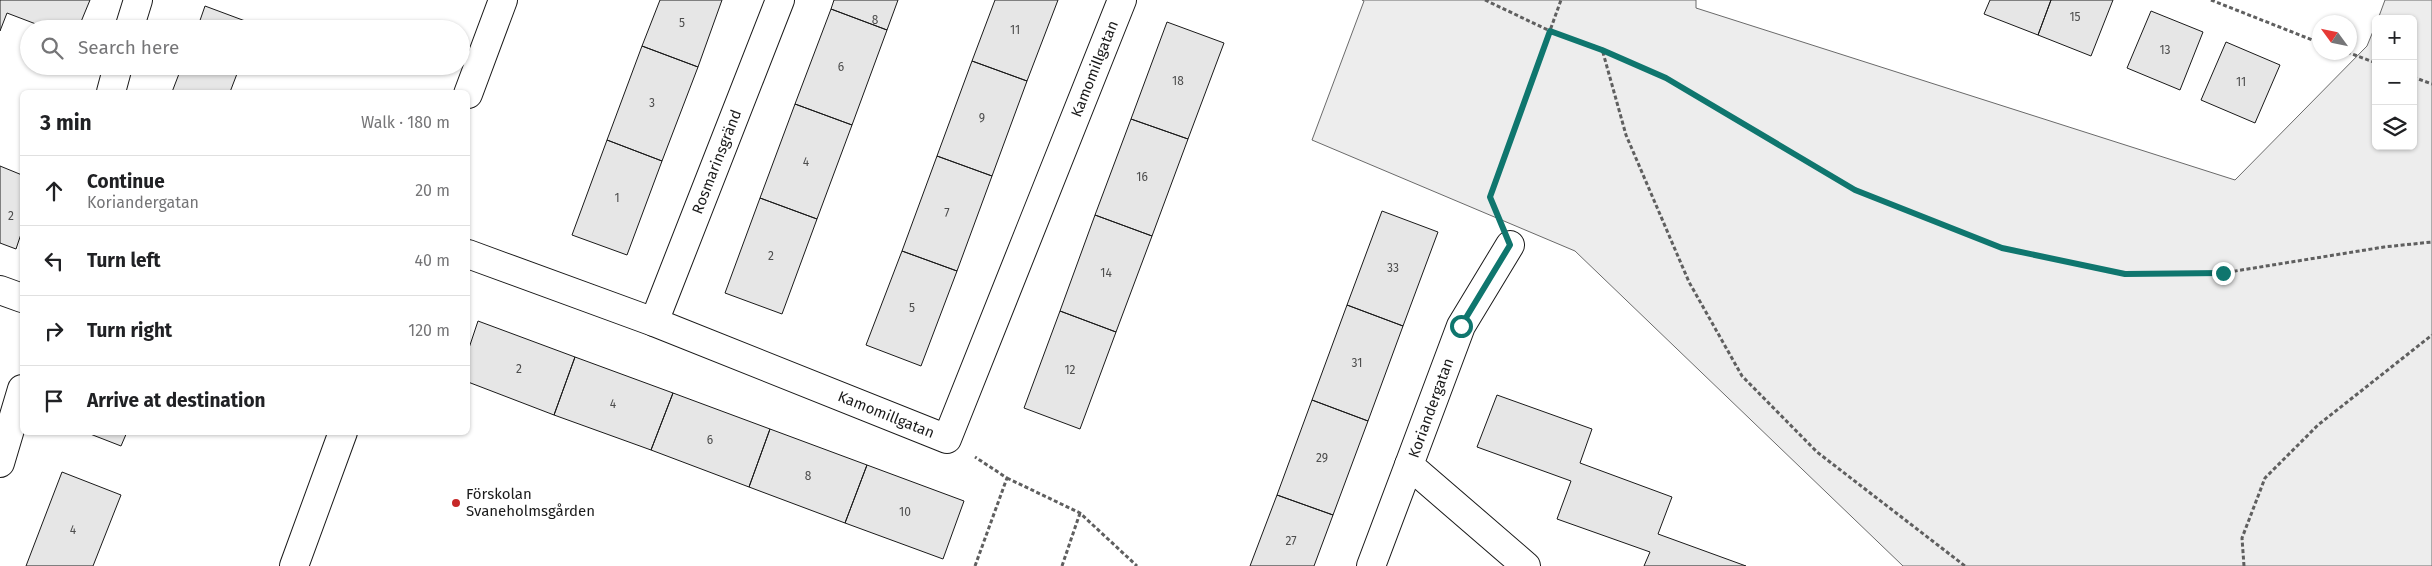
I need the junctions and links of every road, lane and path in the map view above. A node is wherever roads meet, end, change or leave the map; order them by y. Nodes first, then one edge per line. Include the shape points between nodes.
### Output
1 (138, 0) edge
2 (503, 0) edge
3 (780, 0) edge
4 (1122, 0) edge
5 (1485, 0) edge
6 (1561, 0) edge
7 (2212, 0) edge
8 (132, 20) edge
9 (1550, 31) junction
10 (2312, 39) edge
11 (1602, 50) junction
12 (2357, 56) edge
13 (2372, 62) edge
14 (116, 75) edge
15 (2417, 78) edge
16 (2432, 84) edge
17 (112, 90) edge
18 (469, 90) edge
19 (2432, 242) edge
20 (1510, 245) joint
21 (470, 255) edge
22 (0, 290) edge
23 (20, 297) edge
24 (654, 322) junction
25 (2432, 335) edge
26 (20, 396) edge
27 (342, 435) edge
28 (947, 439) junction
29 (0, 463) edge
30 (1409, 465) junction
31 (1007, 478) junction
32 (1080, 513) junction
33 (294, 566) edge
34 (975, 566) edge
35 (1062, 566) edge
36 (1136, 566) edge
37 (1371, 566) edge
38 (1526, 566) edge
39 (1965, 566) edge
40 (2244, 566) edge

1 - 8 street
2 - 18 street
3 - 24 street, Rosmarinsgränd
4 - 28 street, Kamomillgatan
5 - 9 path
6 - 9 path
7 - 10 path
9 - 11 path
9 - 20 path via 1490,197
11 - 19 path via 1666,78 1855,190 2002,248 2125,274 2223,273
11 - 39 path via 1626,134 1689,282 1742,376 1817,452
12 - 13 path
14 - 17 street
15 - 16 path
20 - 30 street, Koriandergatan via 1461,326
21 - 24 street, Kamomillgatan
22 - 23 street
24 - 28 street, Kamomillgatan
25 - 40 path via 2318,425 2265,478 2242,538
26 - 29 street
27 - 33 street
28 - 31 path
30 - 37 street, Koriandergatan
30 - 38 street, Koriandergatan
31 - 32 path
31 - 34 path
32 - 35 path
32 - 36 path

